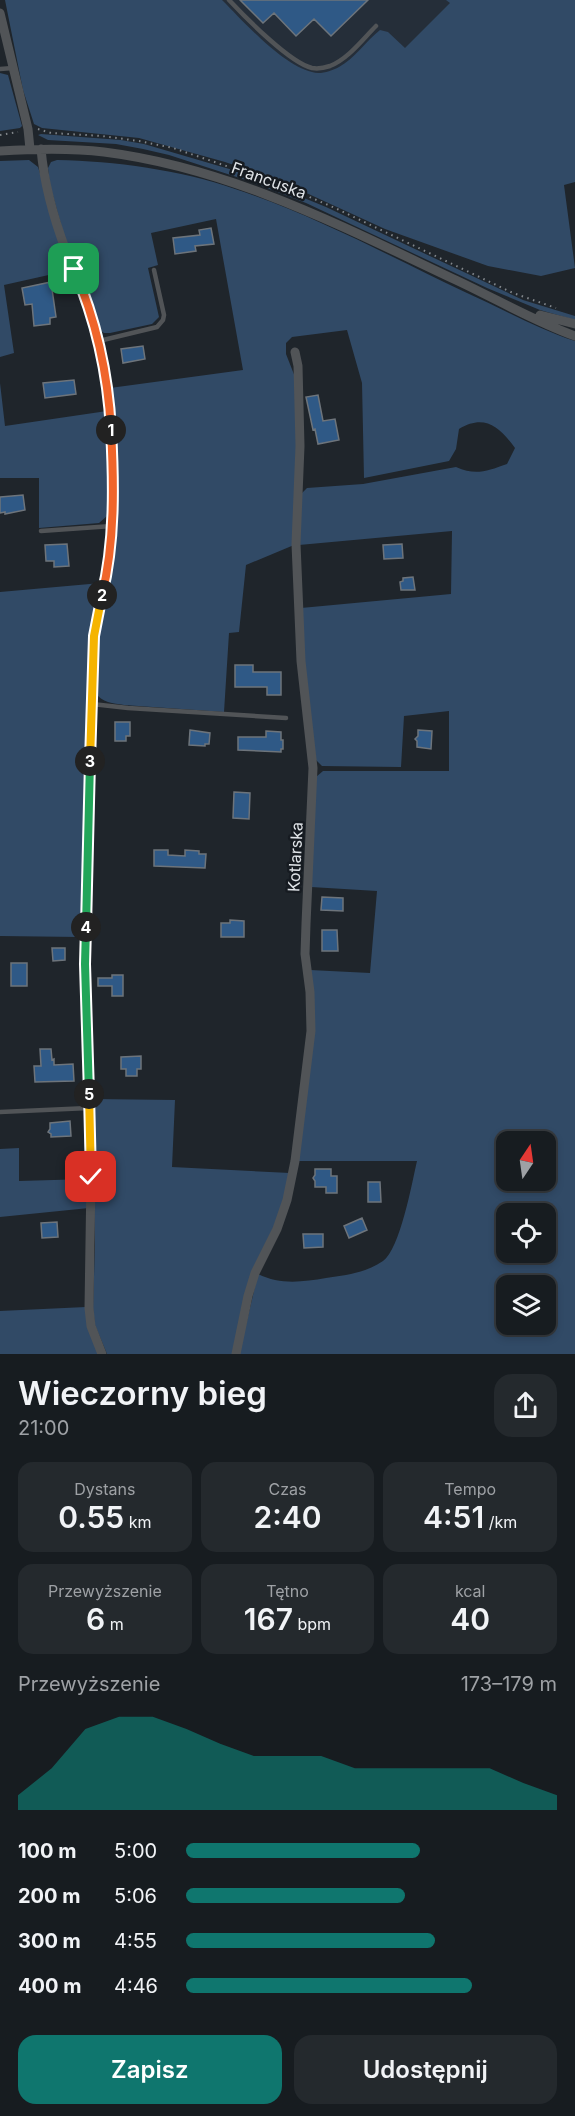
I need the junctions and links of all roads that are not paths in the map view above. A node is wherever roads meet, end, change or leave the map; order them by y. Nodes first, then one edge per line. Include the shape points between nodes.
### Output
1 (229, 0) edge
2 (0, 14) edge
3 (376, 26) dead end
4 (13, 68) junction
5 (0, 69) edge
6 (30, 149) junction
7 (41, 149) junction
8 (0, 151) edge
9 (154, 270) dead end
10 (509, 306) junction
11 (575, 324) edge
12 (575, 336) edge
13 (99, 340) junction
14 (295, 352) dead end
15 (112, 526) junction
16 (41, 531) dead end
17 (92, 704) junction
18 (286, 718) dead end
19 (89, 1108) junction
20 (0, 1112) edge
21 (102, 1354) edge
22 (236, 1354) edge

1 - 3 lane via 257,30 312,68 341,60
2 - 4 street
4 - 5 lane
4 - 6 street
6 - 7 street, Francuska
6 - 8 street, Francuska
7 - 10 street, Francuska via 123,155 237,182 306,209
7 - 13 street via 61,236
9 - 13 lane via 164,315 160,325
10 - 11 street, Francuska
10 - 12 street, Francuska
13 - 15 street via 110,410
14 - 22 street, Kotlarska via 300,446 296,544 301,661 313,768 305,954 310,1031 287,1200 255,1273
15 - 16 lane
15 - 17 street via 94,636
17 - 18 lane
17 - 19 street via 85,964
19 - 20 lane
19 - 21 street via 89,1308

